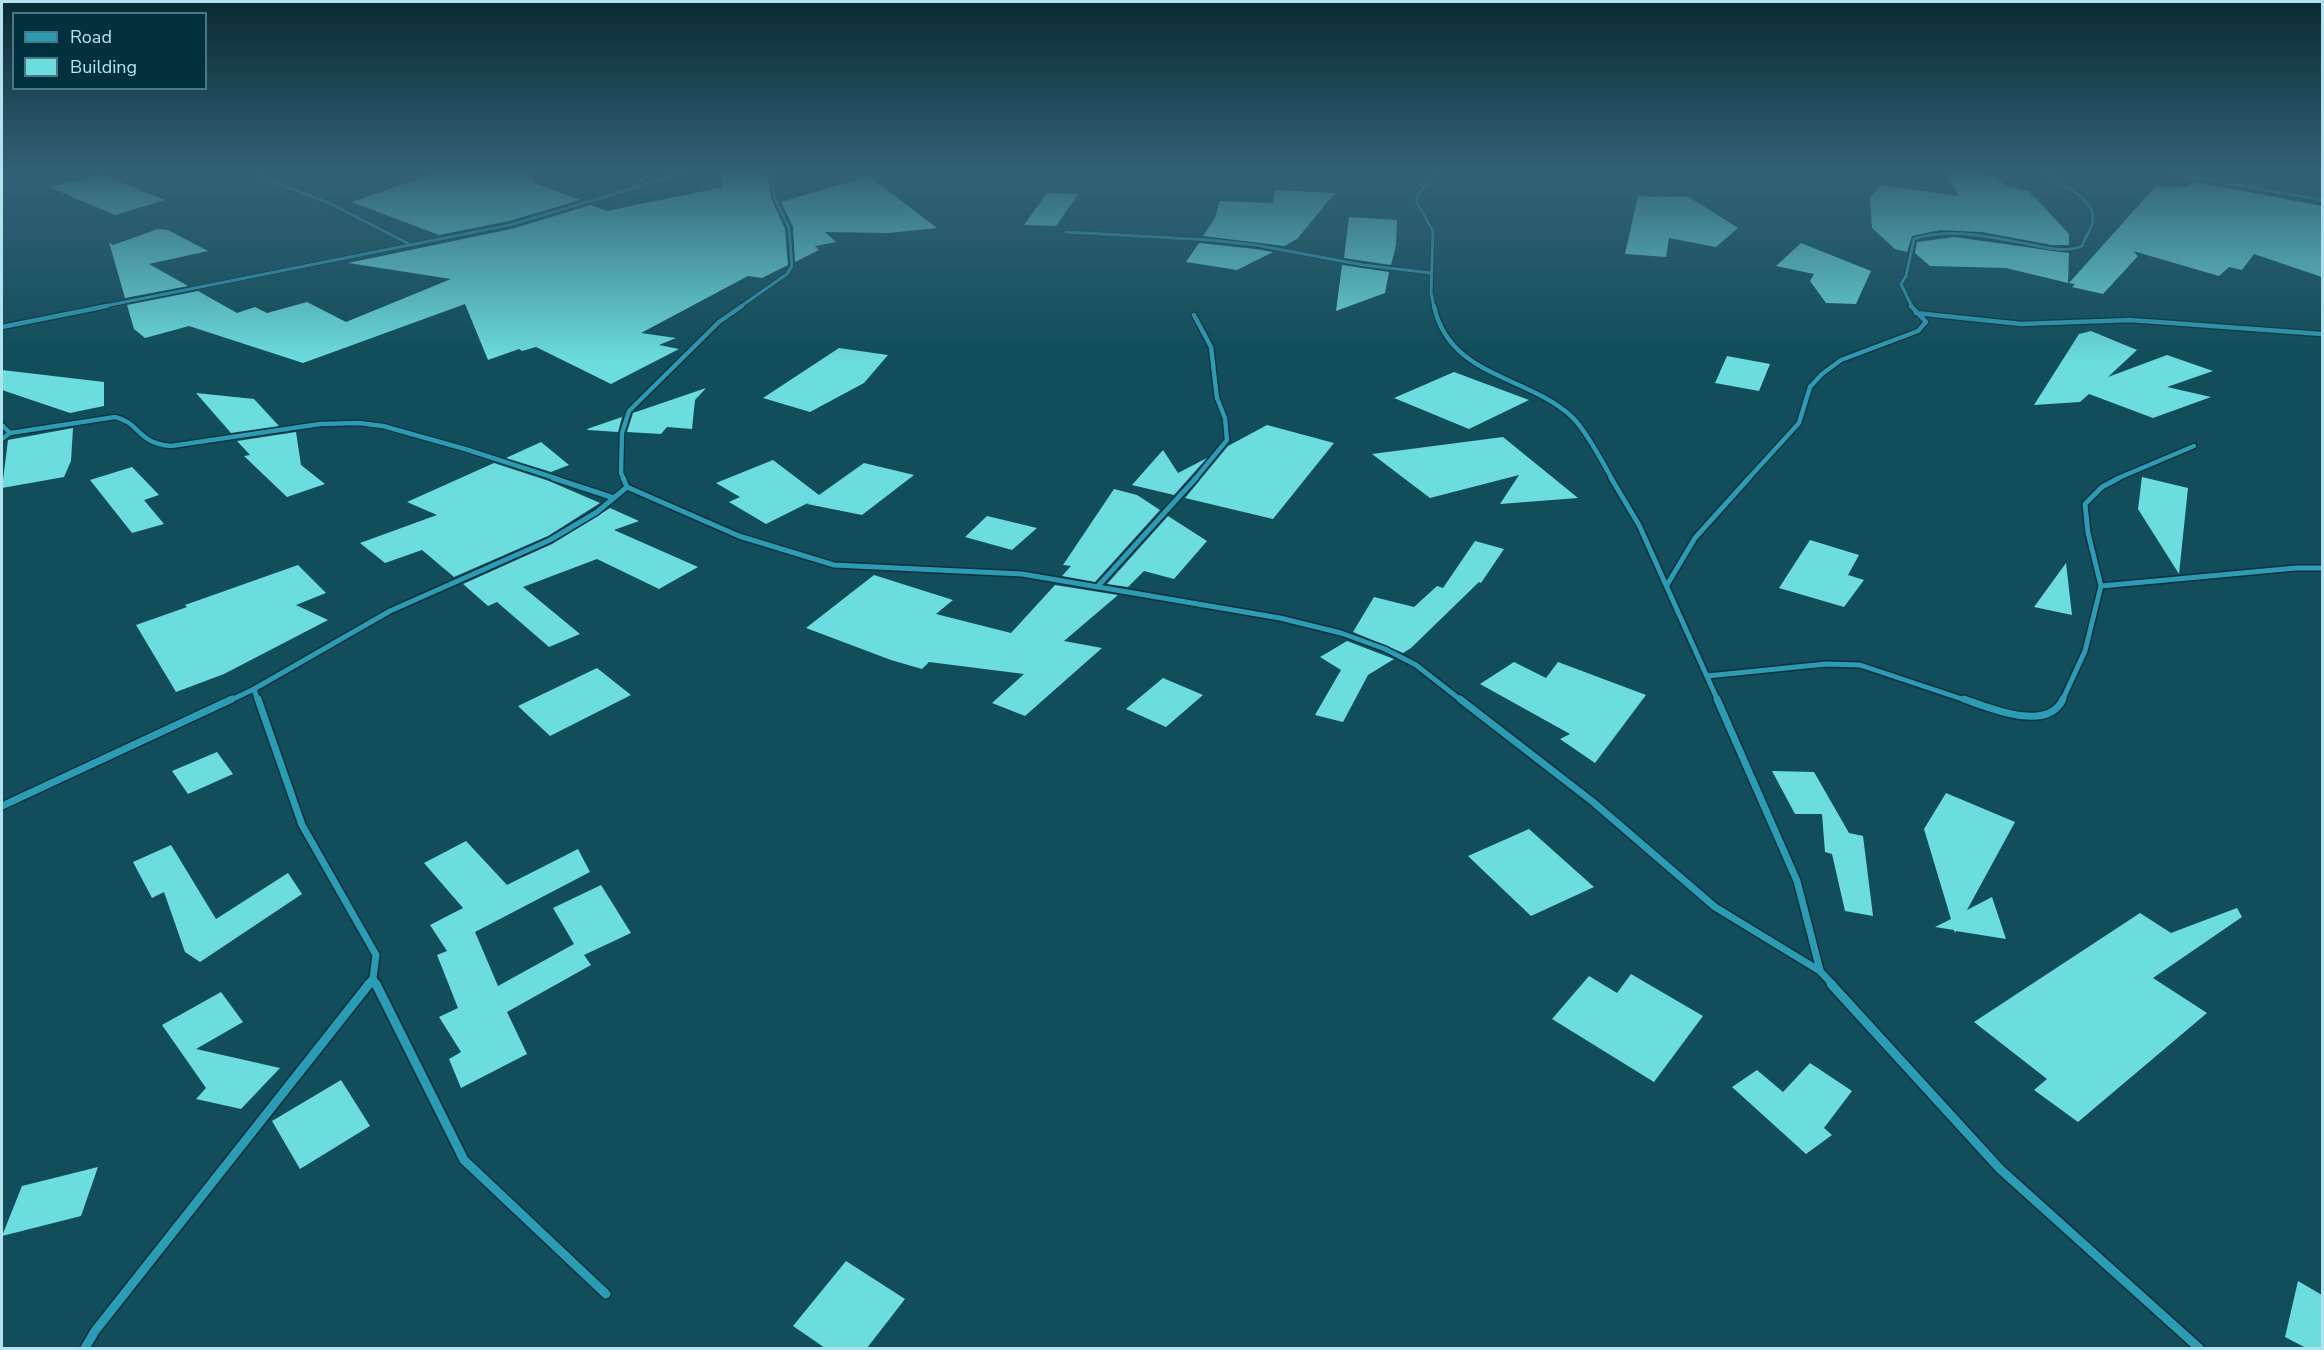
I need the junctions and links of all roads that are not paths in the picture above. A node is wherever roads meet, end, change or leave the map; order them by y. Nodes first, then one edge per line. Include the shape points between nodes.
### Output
1 (394, 236) edge
2 (456, 236) edge
3 (790, 236) edge
4 (1138, 236) edge
5 (1433, 236) edge
6 (1922, 236) edge
7 (1965, 236) edge
8 (2086, 236) edge
9 (412, 245) junction
10 (1431, 273) junction
11 (1916, 313) junction
12 (1194, 315) dead end
13 (2, 327) edge
14 (2322, 334) edge
15 (2, 425) edge
16 (10, 433) junction
17 (2, 439) edge
18 (2194, 446) dead end
19 (627, 487) junction
20 (614, 498) junction
21 (2322, 568) edge
22 (1667, 585) junction
23 (1098, 586) junction
24 (2101, 586) junction
25 (1707, 676) junction
26 (254, 689) junction
27 (2, 806) edge
28 (1820, 971) junction
29 (374, 978) junction
30 (606, 1294) dead end
31 (85, 1348) edge
32 (2199, 1348) edge

1 - 9 street
2 - 9 street
3 - 19 street via 792,266 788,274 719,322 629,411 622,433 621,473
4 - 10 street via 1256,245
5 - 10 street
6 - 11 street via 1914,239 1901,284
7 - 8 street via 2071,249 2082,246
9 - 13 street
10 - 22 street via 1438,325 1460,352 1490,373 1542,397 1573,418 1639,525
11 - 14 street via 2022,324 2130,320
11 - 22 street via 1926,322 1918,331 1841,360 1821,374 1810,387 1799,423 1695,538
12 - 23 street via 1211,347 1227,440
15 - 16 street
16 - 17 street
16 - 20 street via 115,417 128,420 153,445 171,446 320,424 359,423 465,449
18 - 24 street via 2126,474 2102,487 2085,504
19 - 20 street
19 - 23 street via 740,536 834,565 1022,574
20 - 26 street via 550,540 390,611
21 - 24 street
22 - 25 street
23 - 28 street via 1280,618 1341,633 1416,665 1593,802 1715,908
24 - 25 street via 2085,651 2073,679 2060,706 2039,718 2003,712 1860,665 1815,665
25 - 28 street via 1797,881
26 - 27 street
26 - 29 street via 302,825 376,954
28 - 32 street via 2000,1169
29 - 30 street via 464,1160
29 - 31 street

